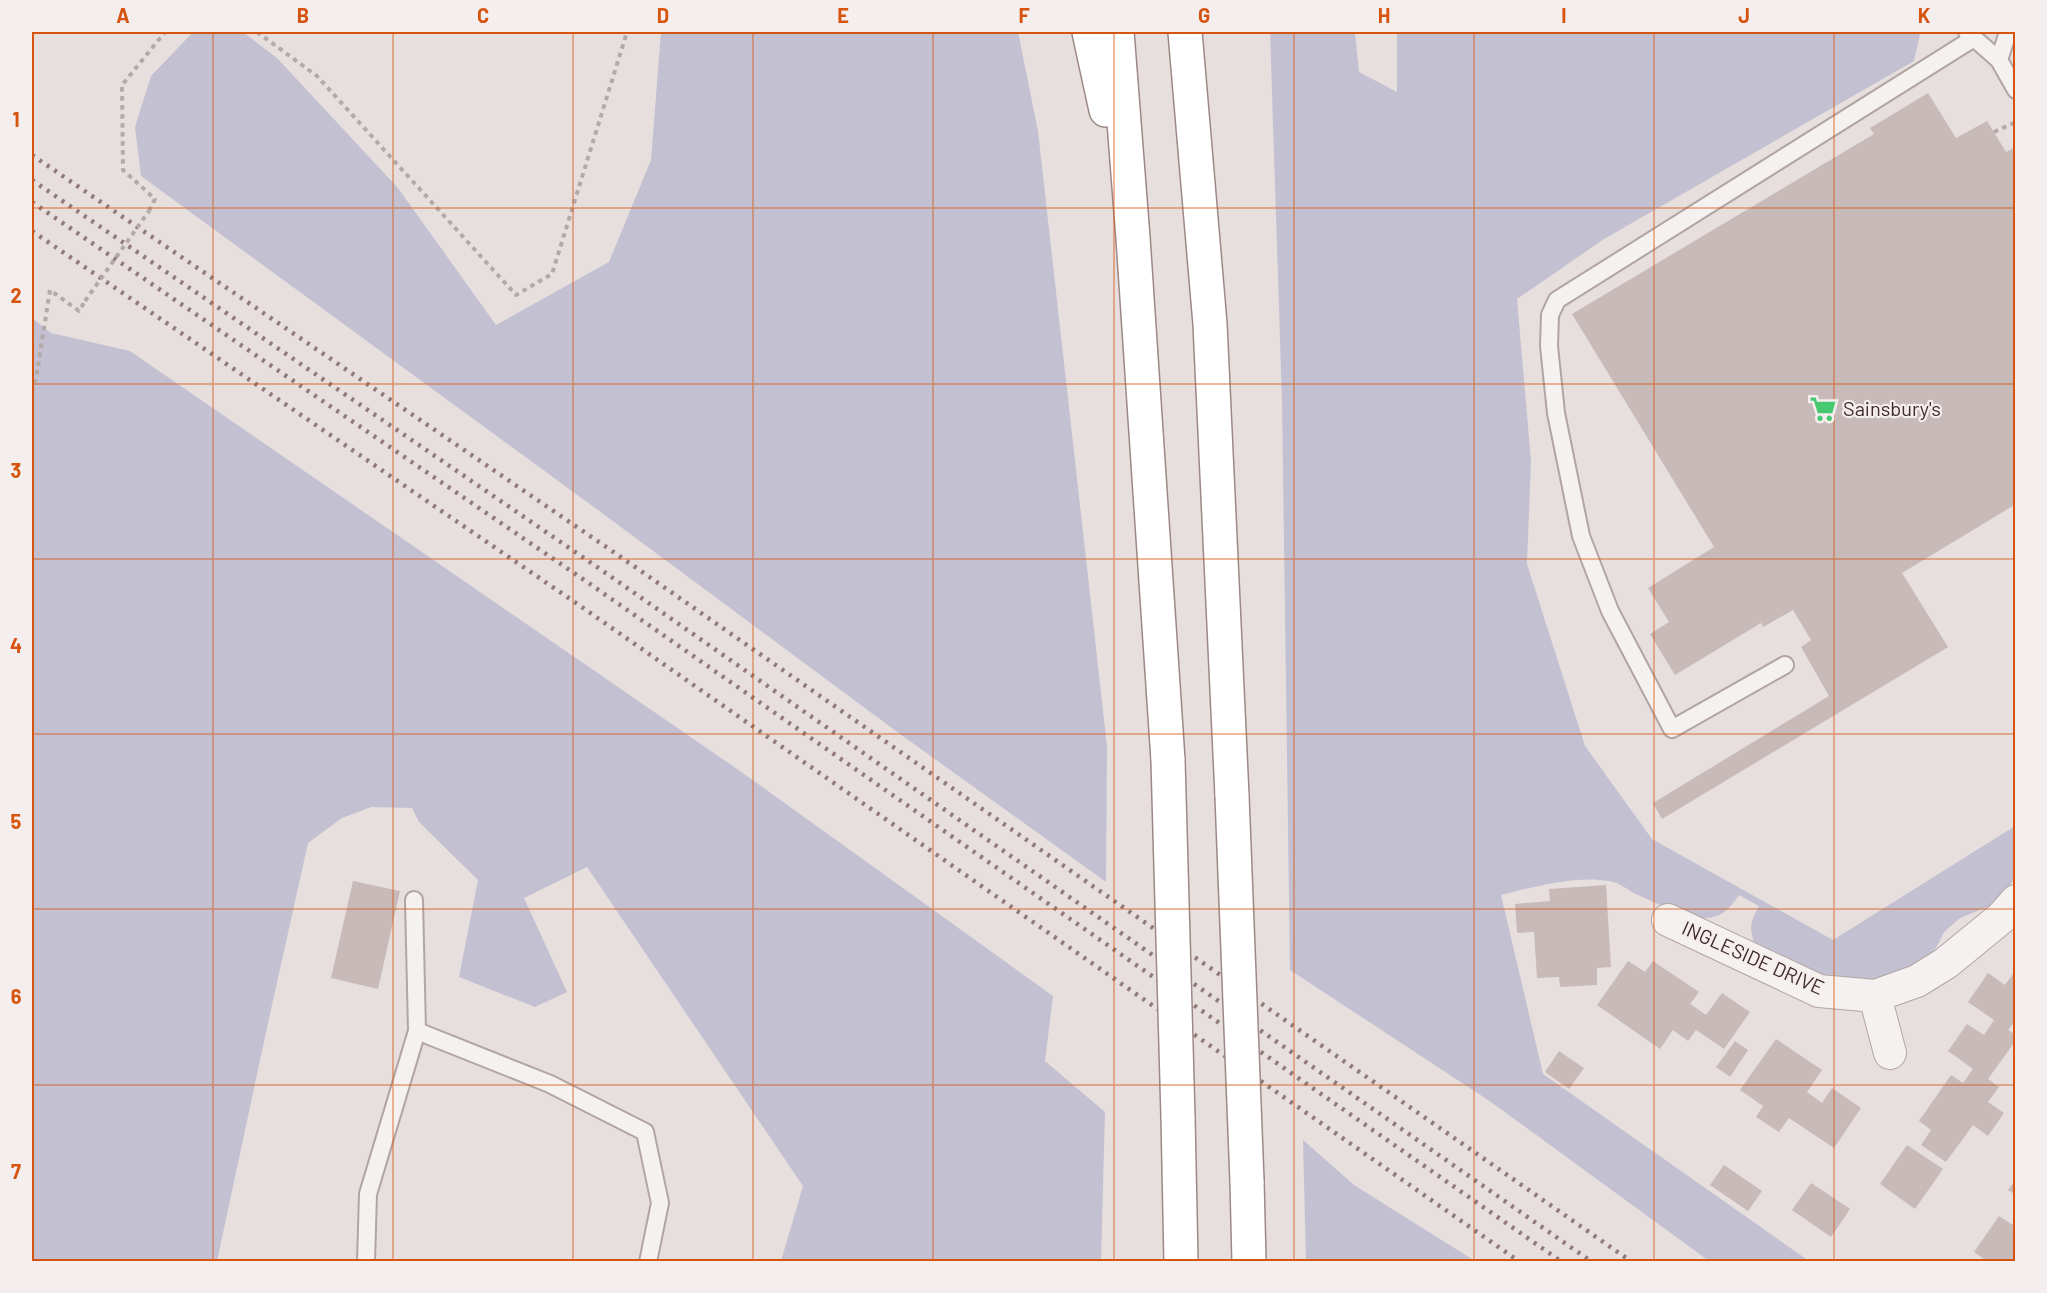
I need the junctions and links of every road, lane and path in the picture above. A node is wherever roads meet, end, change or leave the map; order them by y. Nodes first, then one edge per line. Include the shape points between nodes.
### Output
1 (165, 32) edge
2 (257, 32) edge
3 (627, 32) edge
4 (1089, 32) edge
5 (1117, 32) edge
6 (1185, 32) edge
7 (1200, 32) edge
8 (2008, 32) edge
9 (1971, 35) edge
10 (1999, 60) junction
11 (2016, 64) edge
12 (2016, 90) edge
13 (2016, 122) edge
14 (1194, 125) junction
15 (1994, 132) dead end
16 (1133, 238) junction
17 (32, 392) edge
18 (1785, 665) dead end
19 (414, 900) dead end
20 (2016, 901) edge
21 (1668, 920) dead end
22 (1875, 996) junction
23 (417, 1031) junction
24 (1890, 1053) dead end
25 (366, 1262) edge
26 (648, 1262) edge
27 (1181, 1262) edge
28 (1249, 1262) edge

1 - 17 path, bridge via 122,85 123,170 155,199 80,311 50,290
2 - 3 path via 317,76 516,295 552,274
4 - 16 highway
5 - 16 highway
6 - 14 highway
7 - 14 highway
8 - 10 lane
9 - 10 lane
9 - 18 lane via 1557,300 1550,315 1556,413 1581,536 1610,611 1672,729
10 - 11 lane
10 - 12 lane
13 - 15 path
14 - 28 highway, bridge via 1210,324
16 - 27 highway, bridge via 1168,760
19 - 23 lane
20 - 22 street, INGLESIDE DRIVE via 1946,963 1917,981
21 - 22 street, INGLESIDE DRIVE via 1819,991
22 - 24 street
23 - 25 lane via 368,1194
23 - 26 lane via 549,1084 645,1132 660,1203

